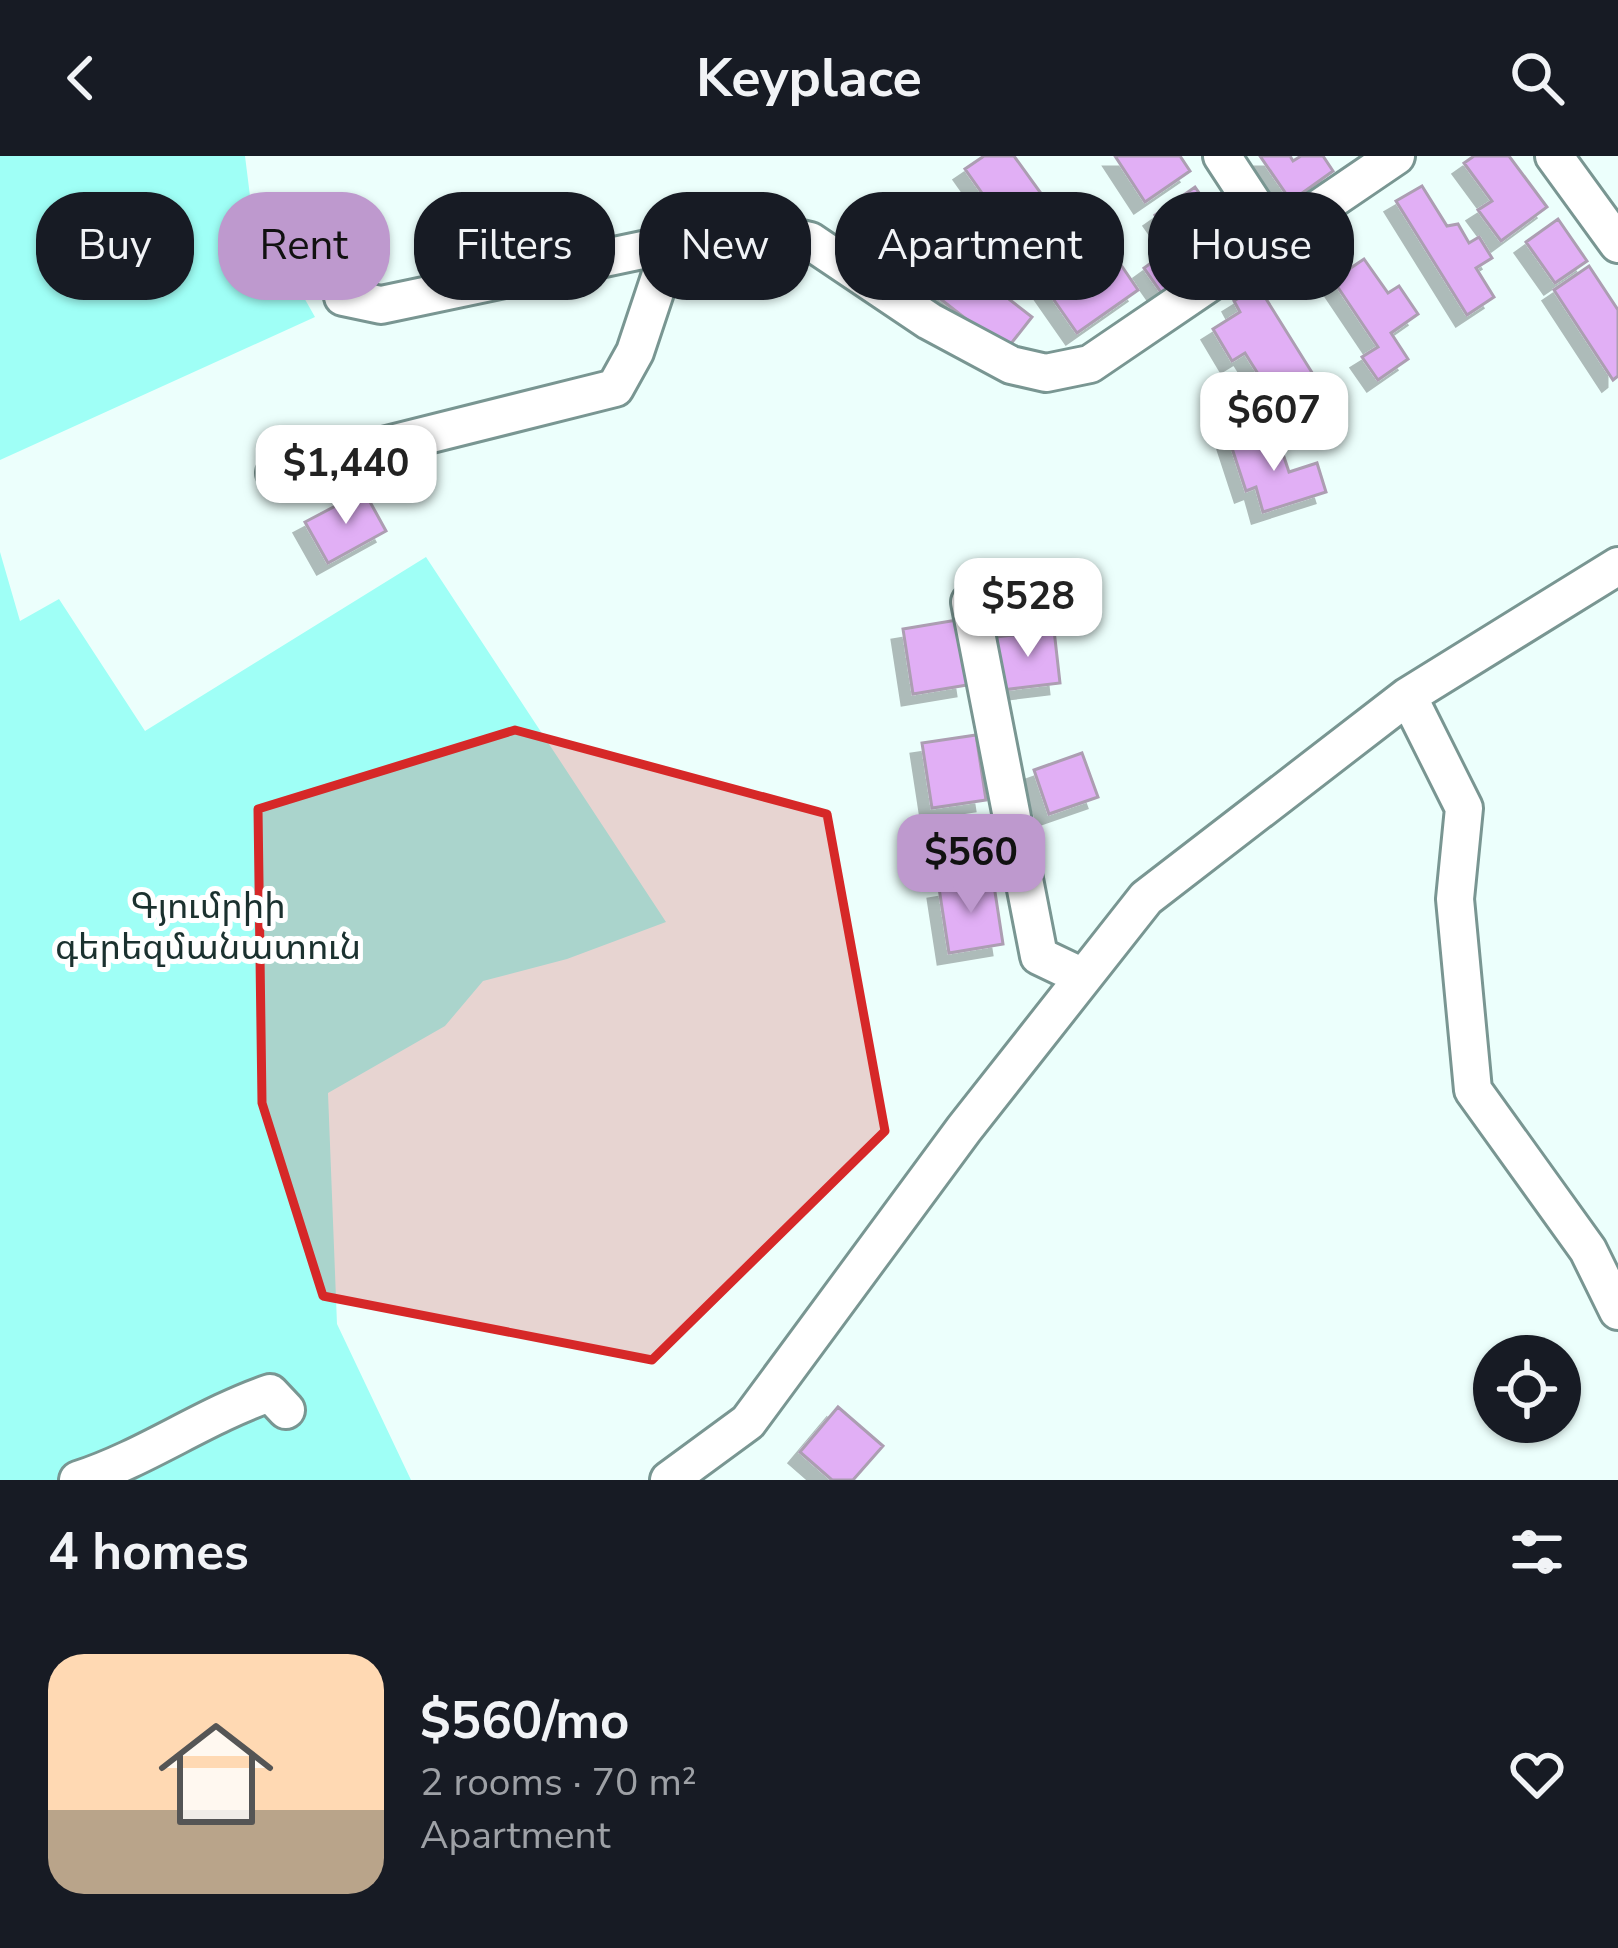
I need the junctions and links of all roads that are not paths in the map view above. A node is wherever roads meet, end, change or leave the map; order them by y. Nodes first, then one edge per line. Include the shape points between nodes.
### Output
1 (1222, 156) edge
2 (1396, 156) edge
3 (1554, 156) edge
4 (1246, 192) edge
5 (1343, 192) edge
6 (811, 242) edge
7 (1618, 244) edge
8 (639, 251) edge
9 (359, 300) edge
10 (652, 300) edge
11 (1184, 300) edge
12 (275, 473) dead end
13 (1618, 566) edge
14 (970, 602) dead end
15 (1408, 696) junction
16 (1083, 977) junction
17 (1618, 1311) edge
18 (286, 1410) dead end
19 (78, 1480) edge
20 (668, 1480) edge

1 - 4 street
2 - 5 street
3 - 7 street
6 - 11 street via 929,321 1011,365 1046,373 1090,364
8 - 9 street via 381,304
10 - 12 street via 615,388
13 - 15 street
14 - 16 street via 1040,956
15 - 16 street via 1146,898
15 - 17 street via 1464,808 1455,899 1473,1090 1588,1250
16 - 20 street via 748,1422
18 - 19 street via 270,1393

